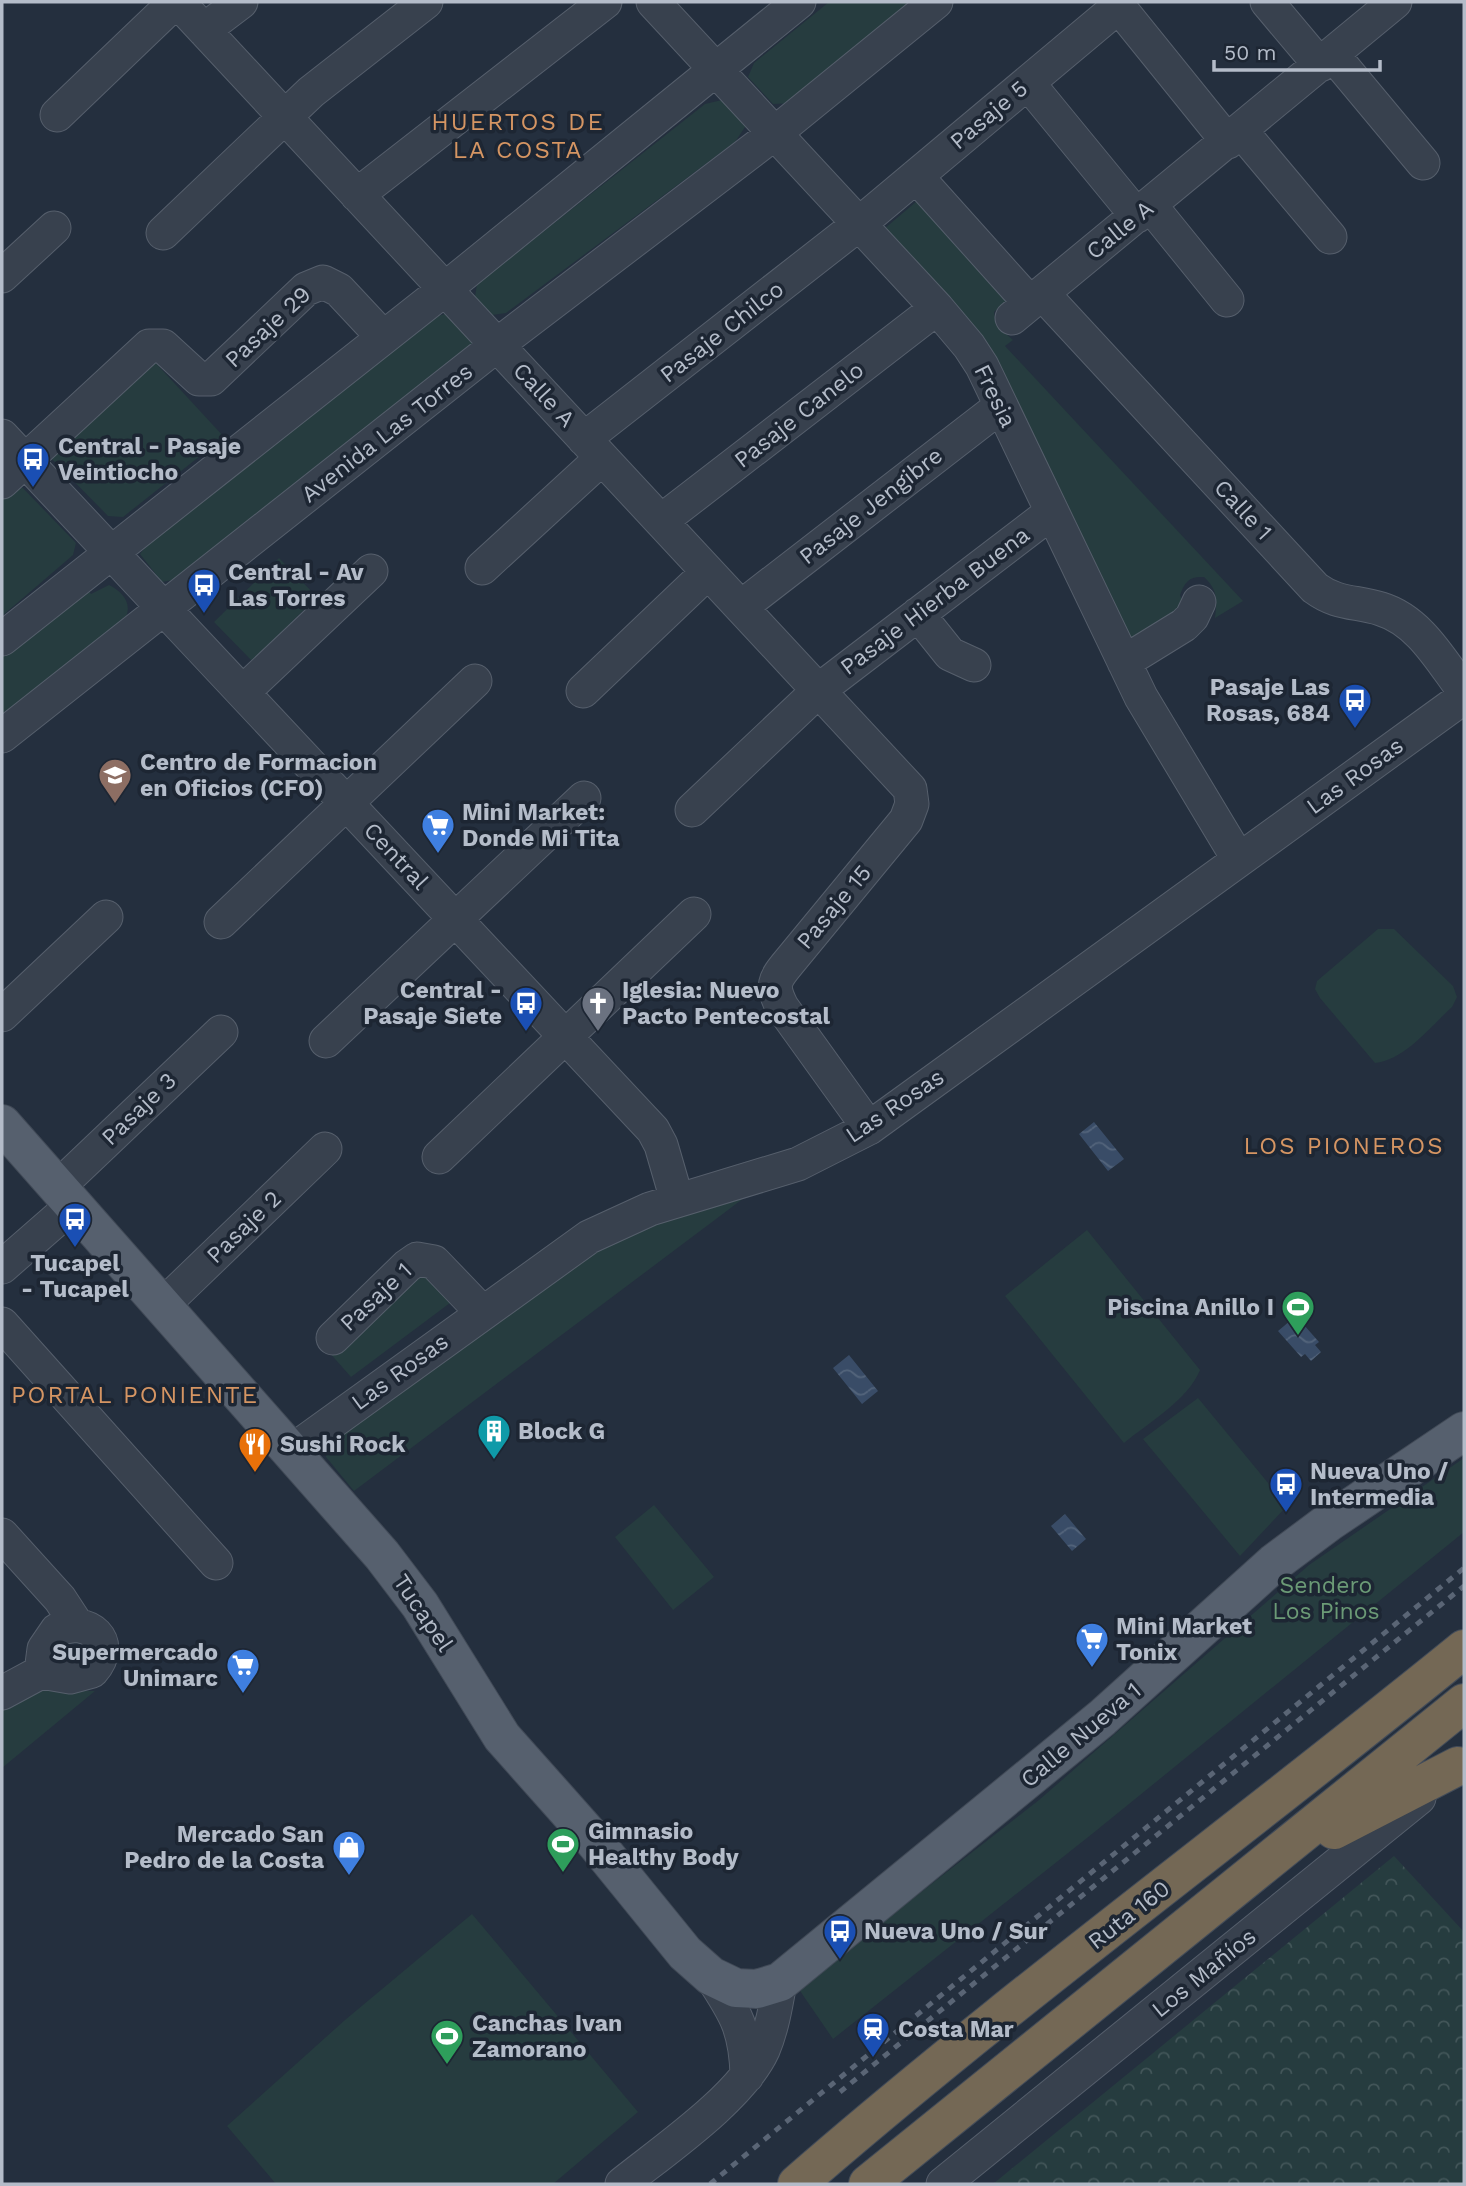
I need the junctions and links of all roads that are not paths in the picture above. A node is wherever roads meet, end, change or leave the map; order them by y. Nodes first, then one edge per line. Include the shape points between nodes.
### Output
1 (177, 2) edge
2 (241, 2) edge
3 (426, 2) edge
4 (605, 2) edge
5 (653, 2) edge
6 (799, 2) edge
7 (936, 2) edge
8 (1266, 2) edge
9 (1395, 2) edge
10 (1117, 4) edge
11 (204, 30) junction
12 (1327, 60) junction
13 (716, 70) junction
14 (1028, 83) junction
15 (58, 115) dead end
16 (284, 116) junction
17 (775, 133) junction
18 (1235, 136) junction
19 (1423, 163) dead end
20 (916, 176) junction
21 (357, 195) junction
22 (1143, 211) junction
23 (859, 224) junction
24 (54, 228) dead end
25 (163, 233) dead end
26 (1330, 237) dead end
27 (2, 276) edge
28 (444, 289) junction
29 (1227, 300) dead end
30 (1028, 304) junction
31 (937, 308) junction
32 (383, 337) junction
33 (497, 345) junction
34 (1001, 405) junction
35 (2, 436) edge
36 (593, 448) junction
37 (13, 471) edge
38 (1052, 512) junction
39 (661, 521) junction
40 (110, 552) junction
41 (482, 568) dead end
42 (371, 571) dead end
43 (708, 572) junction
44 (1199, 602) dead end
45 (741, 607) junction
46 (163, 609) junction
47 (918, 614) junction
48 (2, 639) edge
49 (1124, 662) junction
50 (974, 665) dead end
51 (475, 681) dead end
52 (583, 691) dead end
53 (818, 691) junction
54 (1464, 691) edge
55 (243, 692) junction
56 (1464, 697) edge
57 (2, 736) edge
58 (910, 789) joint
59 (584, 798) dead end
60 (347, 804) junction
61 (691, 810) dead end
62 (1239, 860) junction
63 (694, 914) dead end
64 (106, 917) dead end
65 (456, 919) junction
66 (221, 922) dead end
67 (2, 1015) edge
68 (220, 1032) dead end
69 (565, 1036) junction
70 (326, 1041) dead end
71 (2, 1124) edge
72 (869, 1128) junction
73 (325, 1149) dead end
74 (439, 1157) dead end
75 (66, 1196) junction
76 (677, 1200) junction
77 (2, 1267) edge
78 (163, 1305) junction
79 (482, 1312) junction
80 (2, 1324) edge
81 (333, 1338) dead end
82 (1464, 1432) edge
83 (292, 1451) junction
84 (2, 1535) edge
85 (216, 1563) dead end
86 (77, 1625) junction
87 (1464, 1649) edge
88 (41, 1672) junction
89 (2, 1693) edge
90 (1464, 1703) edge
91 (1461, 1763) edge
92 (1260, 1869) junction
93 (711, 1976) junction
94 (780, 1982) junction
95 (747, 2076) junction
96 (867, 2125) junction
97 (622, 2184) edge
98 (797, 2184) edge
99 (859, 2184) edge
100 (868, 2184) edge
101 (943, 2184) edge

1 - 11 street, Calle A
1 - 15 street
2 - 11 street
3 - 16 street
4 - 21 street
5 - 13 street, Fresia
6 - 13 street
7 - 17 street, Avenida Las Torres
8 - 12 street
9 - 12 street, Calle A
10 - 14 street, Pasaje 5
10 - 18 street
11 - 16 street, Calle A
12 - 18 street, Calle A
12 - 19 street
13 - 17 street, Fresia
13 - 28 street
14 - 20 street, Pasaje 5
14 - 22 street
16 - 21 street, Calle A
16 - 25 street
17 - 23 street, Fresia
17 - 33 street, Avenida Las Torres
18 - 22 street, Calle A
18 - 26 street
20 - 23 street, Pasaje 5
20 - 30 street
21 - 28 street, Calle A
22 - 29 street
22 - 30 street, Calle A
23 - 31 street, Fresia
23 - 36 street, Pasaje Chilco
24 - 27 street
28 - 32 street
28 - 33 street, Calle A
30 - 54 street, Calle 1 via 1315,588 1334,600 1380,608 1406,621
31 - 34 street, Fresia via 969,346
31 - 39 street, Pasaje Canelo
32 - 37 street, Pasaje 29 via 339,290 317,283 211,379 199,379 163,346 149,345
32 - 40 street
33 - 36 street, Calle A
33 - 46 street, Avenida Las Torres
34 - 38 street, Fresia
34 - 45 street, Pasaje Jengibre
35 - 37 street, Central
36 - 39 street, Calle A
36 - 41 street, Pasaje Chilco
37 - 40 street, Central
38 - 47 street, Pasaje Hierba Buena
38 - 49 street, Fresia
39 - 43 street, Calle A
40 - 46 street, Central
40 - 48 street
42 - 55 street
43 - 45 street, Calle A
43 - 52 street
44 - 49 street via 1184,625
45 - 53 street, Calle A
46 - 55 street, Central
46 - 57 street, Avenida Las Torres
47 - 50 street via 950,654
47 - 53 street, Pasaje Hierba Buena
49 - 62 street, Fresia via 1163,737
51 - 60 street
53 - 58 street, Calle A
53 - 61 street, Pasaje Hierba Buena
55 - 60 street, Central
56 - 62 street, Las Rosas
58 - 72 street, Pasaje 15 via 912,804 906,820 775,984 782,1007
59 - 65 street
60 - 65 street, Central
60 - 66 street
62 - 72 street, Las Rosas
63 - 69 street
64 - 67 street
65 - 69 street, Central
65 - 70 street
68 - 75 street, Pasaje 3
69 - 74 street
69 - 76 street, Central via 653,1130
71 - 75 main road, Tucapel
72 - 76 street, Las Rosas via 798,1164
73 - 78 street, Pasaje 2
75 - 77 street
75 - 78 main road, Tucapel
76 - 79 street, Las Rosas via 589,1237
78 - 83 main road, Tucapel
79 - 81 street, Pasaje 1 via 434,1262 417,1259
79 - 83 street, Las Rosas
80 - 85 street
82 - 94 main road, Calle Nueva 1 via 1282,1556 1093,1726
83 - 93 main road, Tucapel via 420,1605 510,1748 590,1836 685,1953
84 - 86 street via 60,1599
86 - 88 street via 64,1626 51,1635
86 - 88 street via 98,1635 102,1650 97,1665 79,1676
87 - 96 highway, Ruta 160
88 - 89 street
90 - 92 highway, Ruta 160
91 - 92 highway
91 - 101 street, Los Mañíos
92 - 100 highway, Ruta 160
93 - 94 main road, Tucapel via 736,1988 757,1989
93 - 95 street via 743,2033
94 - 95 street via 768,2037
95 - 97 street via 718,2106
96 - 98 highway, Ruta 160
96 - 99 highway via 856,2157

